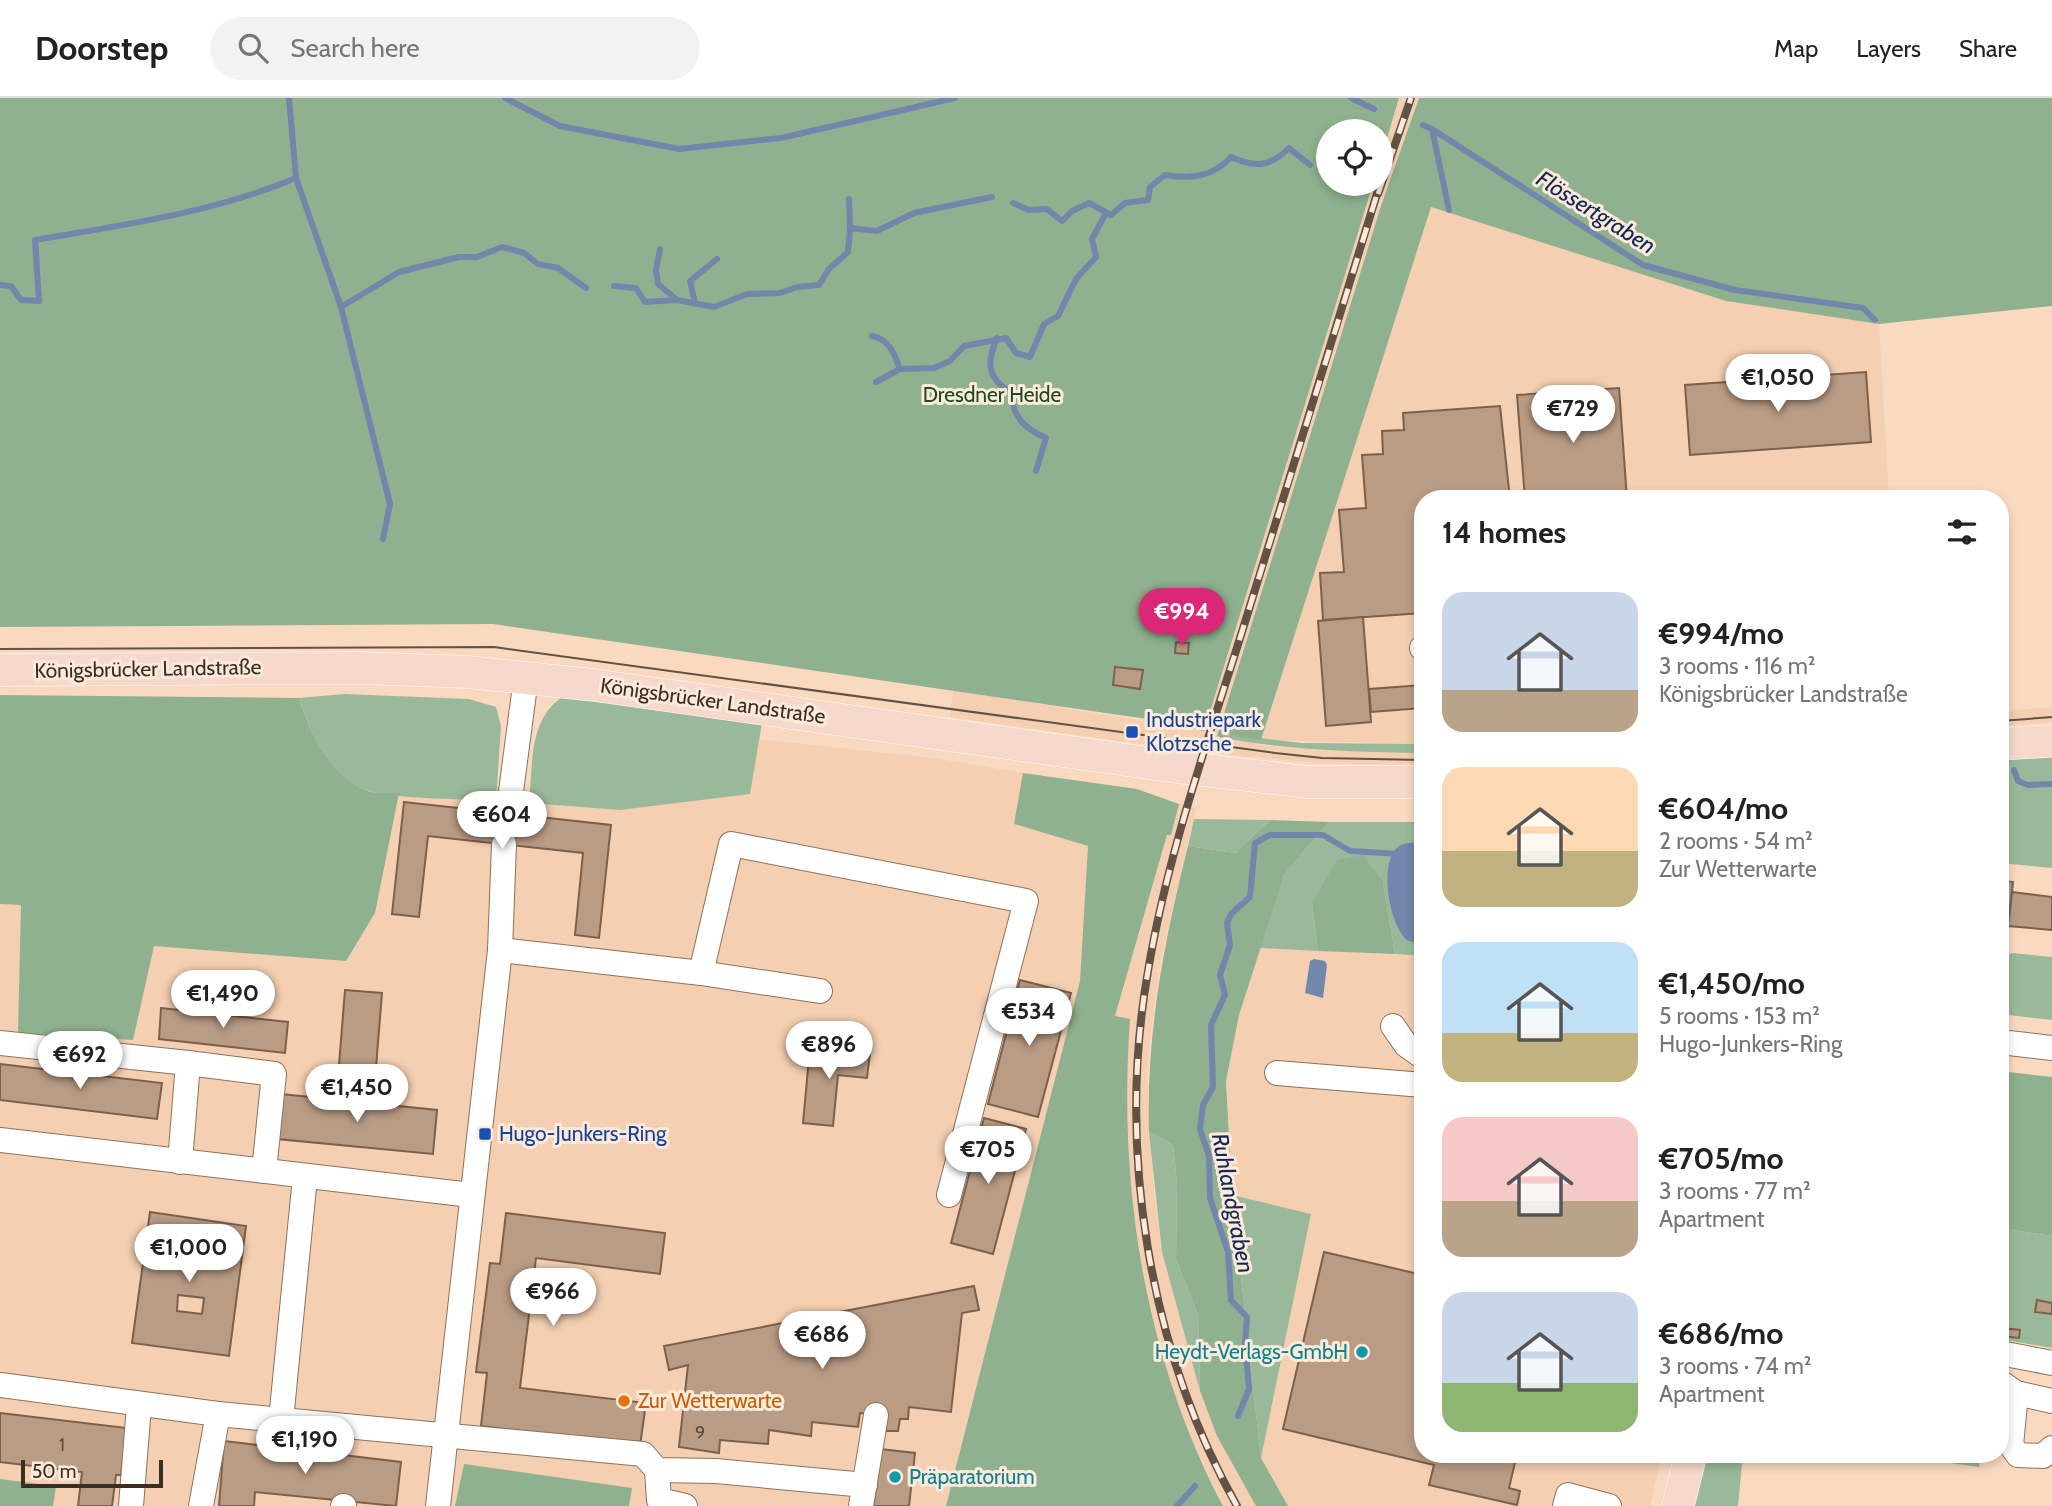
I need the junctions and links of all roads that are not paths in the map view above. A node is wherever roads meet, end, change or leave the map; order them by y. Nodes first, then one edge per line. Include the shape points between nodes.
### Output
1 (0, 670) edge
2 (526, 678) junction
3 (2052, 741) edge
4 (2009, 743) edge
5 (1414, 782) edge
6 (508, 814) dead end
7 (504, 844) dead end
8 (500, 950) junction
9 (701, 973) junction
10 (820, 991) dead end
11 (1393, 1026) dead end
12 (2009, 1043) edge
13 (0, 1044) edge
14 (2052, 1048) edge
15 (1414, 1051) edge
16 (188, 1063) junction
17 (1277, 1073) dead end
18 (1414, 1084) edge
19 (0, 1140) edge
20 (180, 1162) junction
21 (264, 1171) junction
22 (305, 1177) junction
23 (471, 1195) junction
24 (949, 1195) dead end
25 (2009, 1355) edge
26 (2052, 1363) edge
27 (0, 1385) edge
28 (2009, 1388) edge
29 (2052, 1401) edge
30 (139, 1406) junction
31 (2009, 1407) edge
32 (218, 1415) junction
33 (876, 1415) dead end
34 (281, 1420) junction
35 (446, 1434) junction
36 (2052, 1448) edge
37 (650, 1462) junction
38 (1689, 1463) edge
39 (863, 1496) edge
40 (131, 1506) edge
41 (201, 1506) edge
42 (438, 1506) edge
43 (685, 1506) edge
44 (1565, 1506) edge
45 (1609, 1506) edge
46 (1678, 1506) edge

1 - 2 main road, Königsbrücker Landstraße via 374,668
2 - 5 main road, Königsbrücker Landstraße via 1177,767 1307,782
2 - 6 street
3 - 4 main road
7 - 8 street
8 - 9 street
8 - 23 street
9 - 10 street
9 - 24 street via 731,844 1026,901
11 - 15 street
12 - 14 street
13 - 16 street
16 - 20 street
16 - 21 street via 274,1074
17 - 18 street
19 - 20 street
20 - 21 street
21 - 22 street
22 - 23 street
22 - 34 street
23 - 35 street
25 - 26 street
27 - 30 street
28 - 29 street
30 - 32 street
30 - 40 street
31 - 36 street via 2011,1445 2018,1455 2043,1456
32 - 34 street
32 - 41 street
33 - 39 street
34 - 35 street
35 - 37 street
35 - 42 street
37 - 39 street
37 - 43 street via 659,1500
38 - 46 main road
44 - 45 street via 1568,1494

